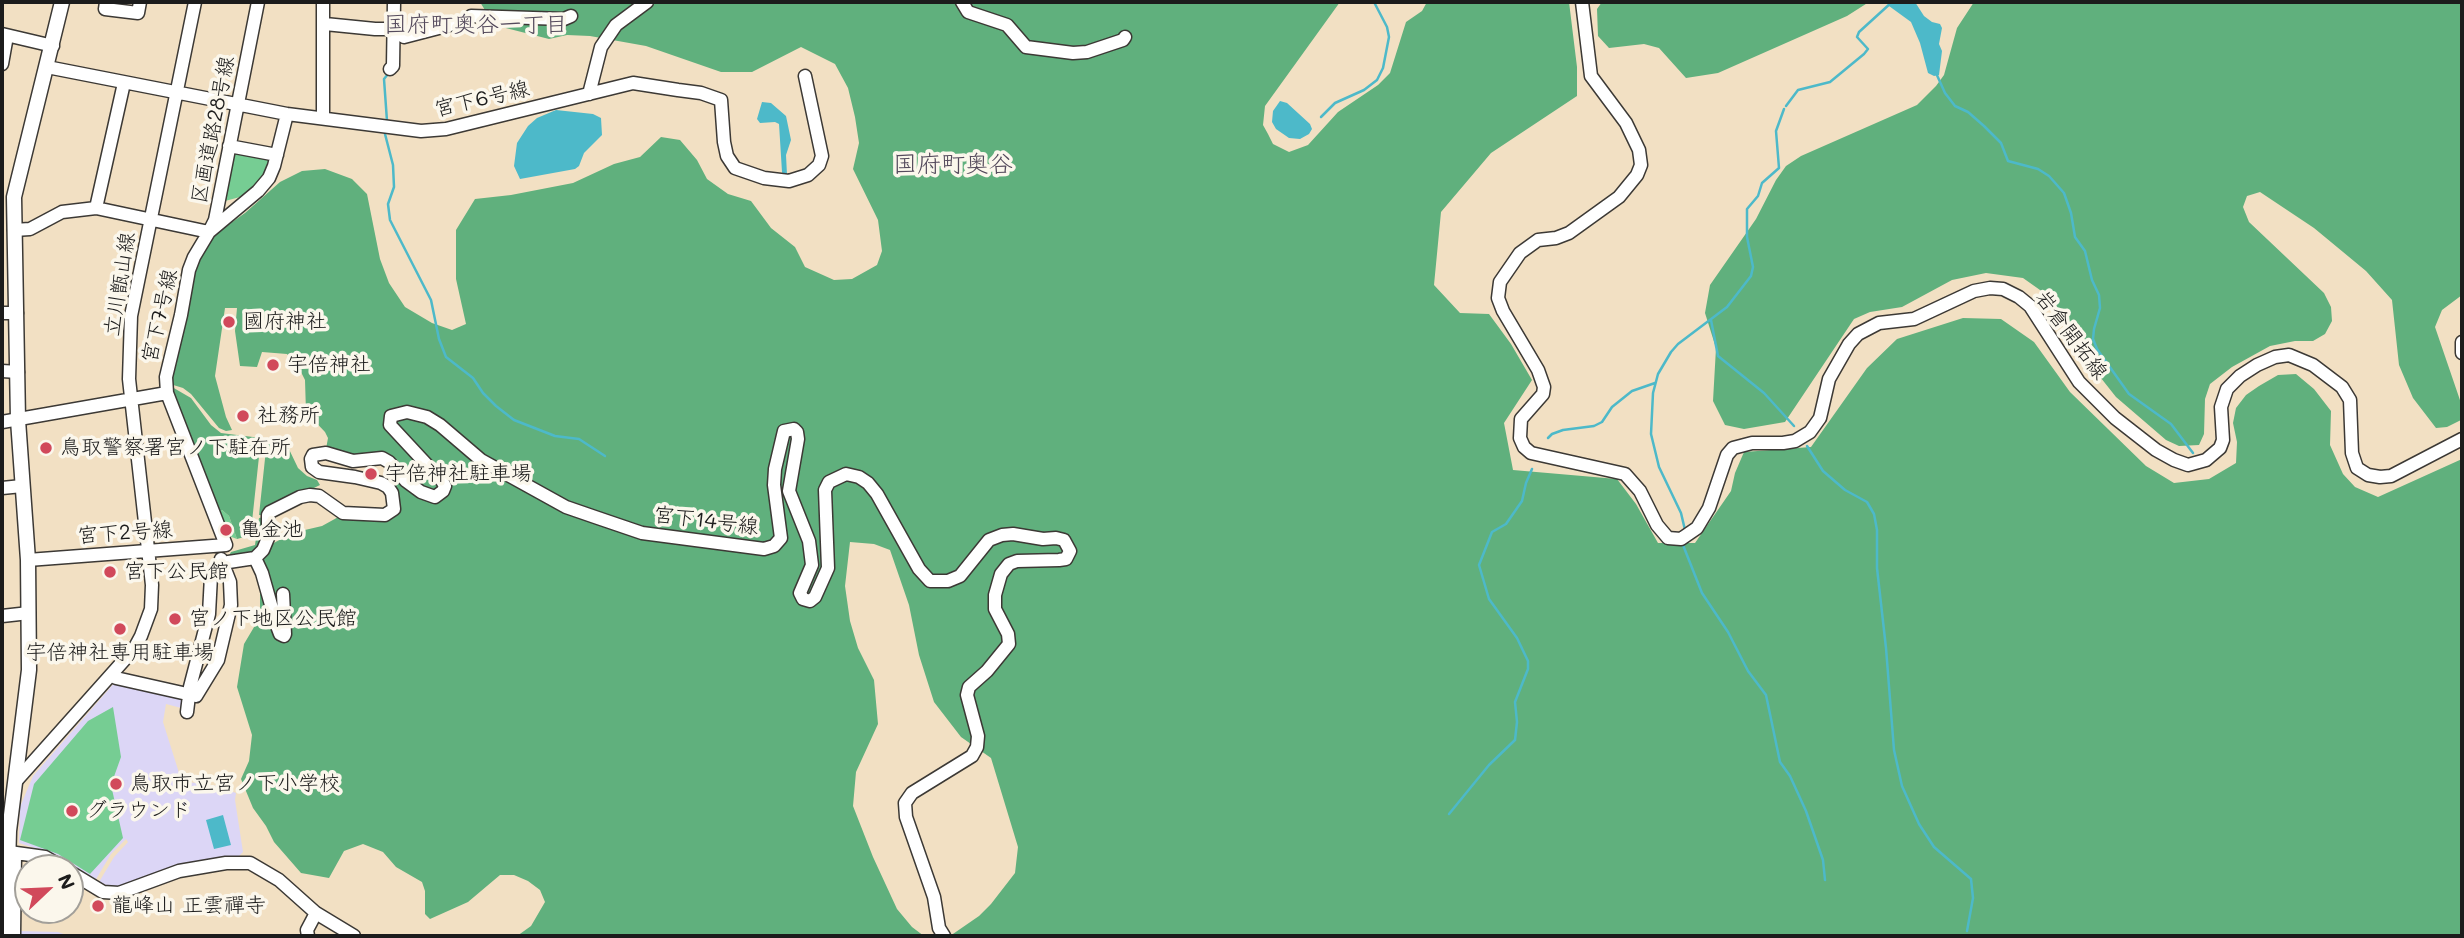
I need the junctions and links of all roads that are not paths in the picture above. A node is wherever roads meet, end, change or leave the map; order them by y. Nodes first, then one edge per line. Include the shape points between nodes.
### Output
1 (106, 2) edge
2 (140, 2) edge
3 (195, 2) edge
4 (258, 2) edge
5 (323, 2) edge
6 (394, 2) edge
7 (647, 2) edge
8 (962, 2) edge
9 (1582, 2) edge
10 (58, 5) edge
11 (471, 16) dead end
12 (571, 16) dead end
13 (458, 23) dead end
14 (325, 24) junction
15 (394, 29) junction
16 (4, 35) edge
17 (1125, 37) dead end
18 (52, 46) junction
19 (2, 64) edge
20 (47, 67) junction
21 (390, 69) dead end
22 (805, 76) dead end
23 (124, 83) junction
24 (176, 93) junction
25 (589, 94) junction
26 (236, 104) junction
27 (287, 114) junction
28 (323, 118) junction
29 (229, 146) junction
30 (277, 155) junction
31 (8, 197) edge
32 (96, 208) junction
33 (150, 219) junction
34 (14, 230) junction
35 (209, 232) junction
36 (9, 271) edge
37 (9, 313) edge
38 (2462, 342) edge
39 (2462, 353) edge
40 (2, 372) edge
41 (18, 372) junction
42 (167, 393) junction
43 (131, 400) junction
44 (18, 420) junction
45 (2, 422) edge
46 (2462, 439) edge
47 (22, 486) junction
48 (2, 488) edge
49 (221, 545) junction
50 (148, 551) junction
51 (255, 558) junction
52 (28, 560) junction
53 (222, 563) junction
54 (283, 594) dead end
55 (29, 613) junction
56 (2, 616) edge
57 (116, 678) dead end
58 (190, 693) junction
59 (187, 712) dead end
60 (17, 780) junction
61 (2, 782) edge
62 (12, 853) junction
63 (20, 854) edge
64 (84, 880) edge
65 (316, 913) junction
66 (6, 936) edge
67 (14, 936) edge
68 (308, 936) edge
69 (354, 936) edge
70 (944, 936) edge

1 - 2 street via 105,9 138,13
3 - 24 street, 立川甑山線
4 - 26 street, 区画道路28号線
5 - 14 street
6 - 15 street
7 - 25 street via 616,25 601,47
8 - 17 street via 968,12 1007,25 1026,47 1087,52
9 - 46 street, 岩倉開拓線 via 1591,76 1626,123 1641,165 1619,197 1569,233 1538,240 1520,253 1500,282 1498,298 1503,311 1545,387 1521,419 1519,429 1524,447 1531,453 1625,474 1668,538 1681,539 1698,528 1733,449 1752,443 1795,441 1810,432 1820,418 1829,379 1858,334 1879,323 1914,319 1974,290 1990,288 2003,289 2029,306 2079,382 2115,418 2157,450 2188,465 2206,460 2220,448 2221,407 2227,389 2257,365 2289,355 2313,365 2342,387 2350,400 2352,453 2357,468 2368,475 2391,476
10 - 18 main road
11 - 12 street
13 - 15 street via 408,36
14 - 15 street
14 - 28 street
15 - 21 street
16 - 18 street
16 - 19 street
18 - 20 main road
20 - 23 street, 宮下6号線
20 - 31 main road
22 - 25 street, 宮下6号線 via 822,156 808,175 784,181 735,169 724,142 721,100 633,83
23 - 24 street, 宮下6号線
23 - 32 street
24 - 26 street, 宮下6号線
24 - 33 street, 立川甑山線
25 - 28 street, 宮下6号線 via 446,129 421,131
26 - 27 street, 宮下6号線
26 - 29 street, 区画道路28号線
27 - 28 street, 宮下6号線
27 - 30 street, 宮下7号線
29 - 30 street
29 - 35 street, 区画道路28号線
30 - 35 street, 宮下7号線 via 269,178 258,191
31 - 34 main road
32 - 33 street, 区画道路28号線
32 - 34 street, 区画道路28号線 via 62,212 30,229
33 - 35 street, 区画道路28号線
33 - 43 street, 立川甑山線 via 131,316
34 - 36 main road
35 - 42 street, 宮下7号線 via 188,270 166,377
36 - 37 main road
37 - 41 main road
38 - 39 street
40 - 41 street
41 - 44 main road
42 - 43 street
42 - 49 street
43 - 44 street
43 - 50 street, 立川甑山線
44 - 45 street
44 - 47 main road
47 - 48 street
47 - 52 main road
49 - 50 street, 宮下2号線
49 - 53 street
50 - 52 street, 宮下2号線
50 - 60 street, 立川甑山線 via 152,599 141,636
51 - 53 street
51 - 54 street via 284,636
51 - 70 street, 宮下14号線 via 266,545 270,512 300,497 318,495 344,513 385,515 394,509 388,487 319,472 312,467 313,455 326,453 353,461 382,458 413,487 430,496 440,495 445,486 442,481 390,425 391,416 407,412 427,416 481,460 566,507 642,533 764,549 774,547 781,538 775,469 784,431 794,429 798,439 789,491 811,553 810,576 800,593 810,601 828,568 825,490 829,482 846,474 859,477 877,494 906,549 930,581 960,576 989,540 1002,535 1064,540 1070,551 1066,559 1017,561 1001,573 995,609 1010,644 969,687 977,747 972,756 912,793 905,803
52 - 55 main road
53 - 58 street via 211,576 209,614
53 - 58 street via 231,592 223,641 202,688 196,696
55 - 56 street
55 - 60 main road via 29,670
57 - 58 street
58 - 59 street
60 - 61 main road
60 - 62 main road
62 - 63 street
62 - 66 main road
62 - 67 street
64 - 65 street via 103,892 119,893 179,871 250,863 279,880
65 - 68 street
65 - 69 street

